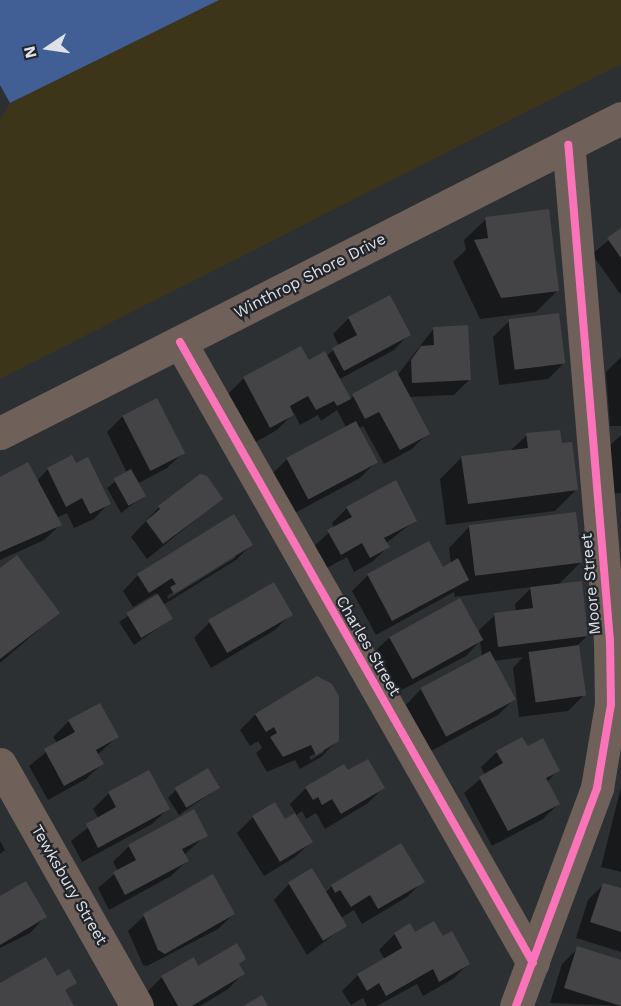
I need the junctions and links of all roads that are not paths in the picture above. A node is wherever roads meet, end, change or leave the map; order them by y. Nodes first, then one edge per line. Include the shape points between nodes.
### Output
1 (621, 118) edge
2 (568, 145) junction
3 (180, 342) junction
4 (0, 433) edge
5 (0, 764) edge
6 (533, 963) junction
7 (137, 1006) edge
8 (516, 1006) edge

1 - 2 street, Winthrop Shore Drive
2 - 3 street, Winthrop Shore Drive
2 - 6 street, Moore Street via 610,641 611,704 597,788
3 - 4 street, Winthrop Shore Drive
3 - 6 street, Charles Street
5 - 7 street, Tewksbury Street
6 - 8 street, Moore Street

